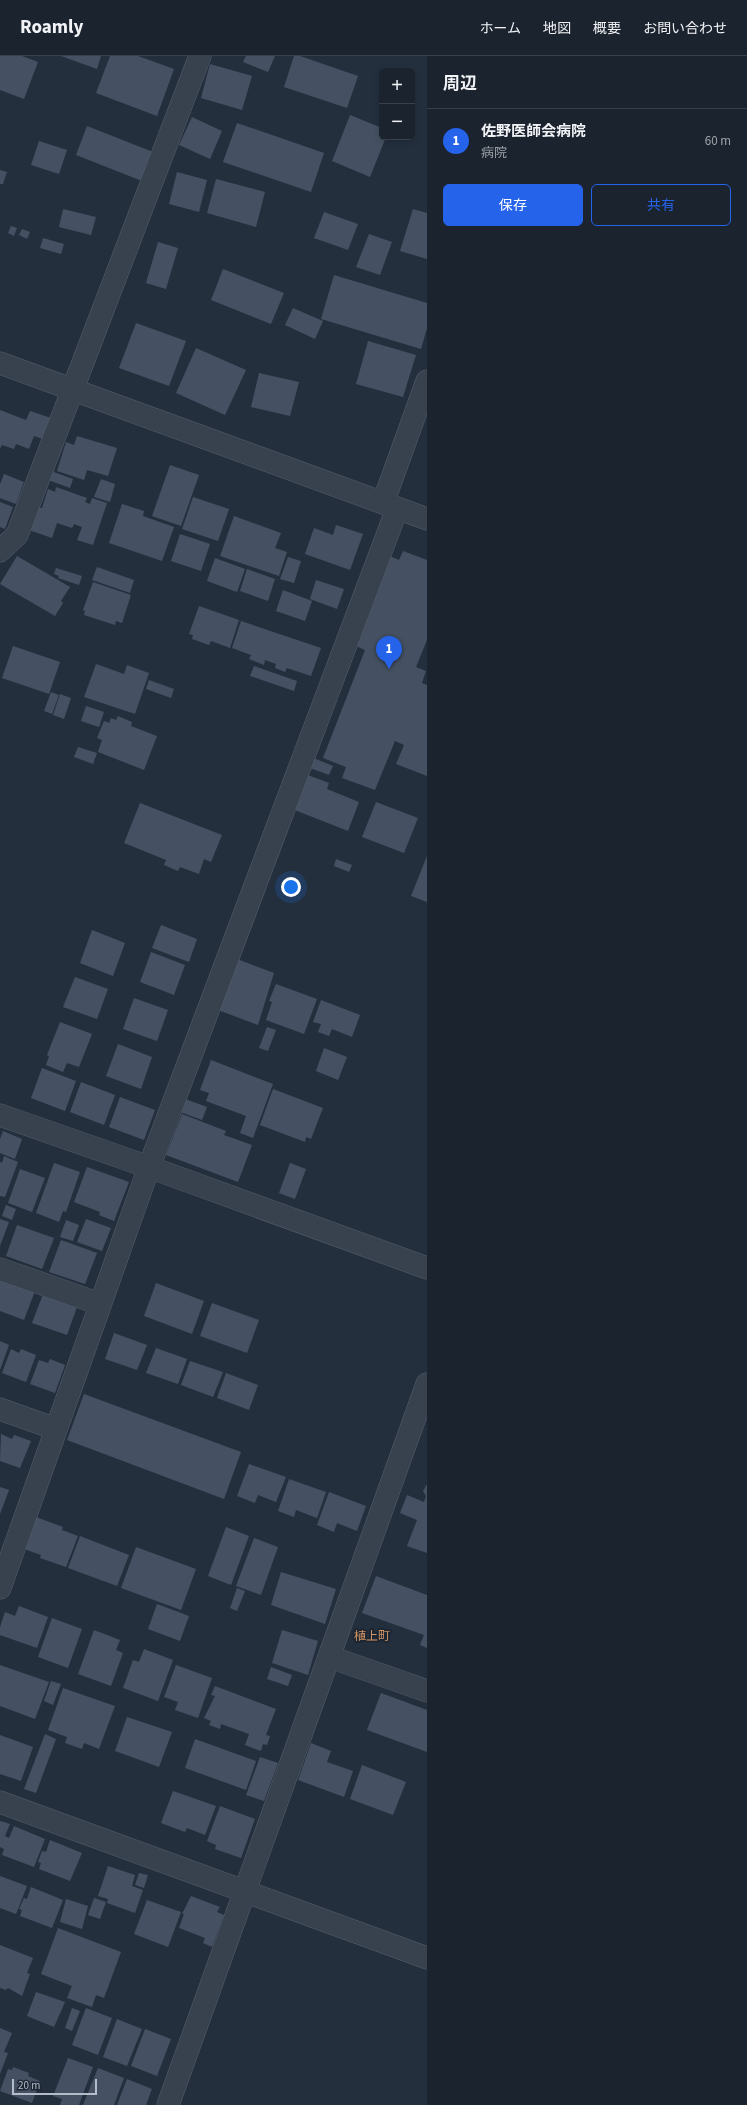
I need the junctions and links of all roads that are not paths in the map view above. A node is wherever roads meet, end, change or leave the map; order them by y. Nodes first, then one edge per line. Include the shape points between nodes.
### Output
1 (200, 56) edge
2 (0, 363) edge
3 (427, 381) edge
4 (74, 390) junction
5 (390, 506) junction
6 (427, 519) edge
7 (0, 551) edge
8 (0, 1115) edge
9 (149, 1167) junction
10 (427, 1268) edge
11 (0, 1269) edge
12 (100, 1304) junction
13 (427, 1384) edge
14 (0, 1409) edge
15 (56, 1429) junction
16 (2, 1576) edge
17 (330, 1657) junction
18 (427, 1691) edge
19 (0, 1802) edge
20 (244, 1893) junction
21 (427, 1958) edge
22 (168, 2105) edge

1 - 4 street
2 - 4 street
3 - 5 street
4 - 5 street
4 - 7 street via 17,535
5 - 6 street
5 - 9 street
8 - 9 street
9 - 10 street
9 - 12 street
11 - 12 street
12 - 15 street
13 - 17 street
14 - 15 street
15 - 16 street
17 - 18 street
17 - 20 street
19 - 20 street
20 - 21 street
20 - 22 street

